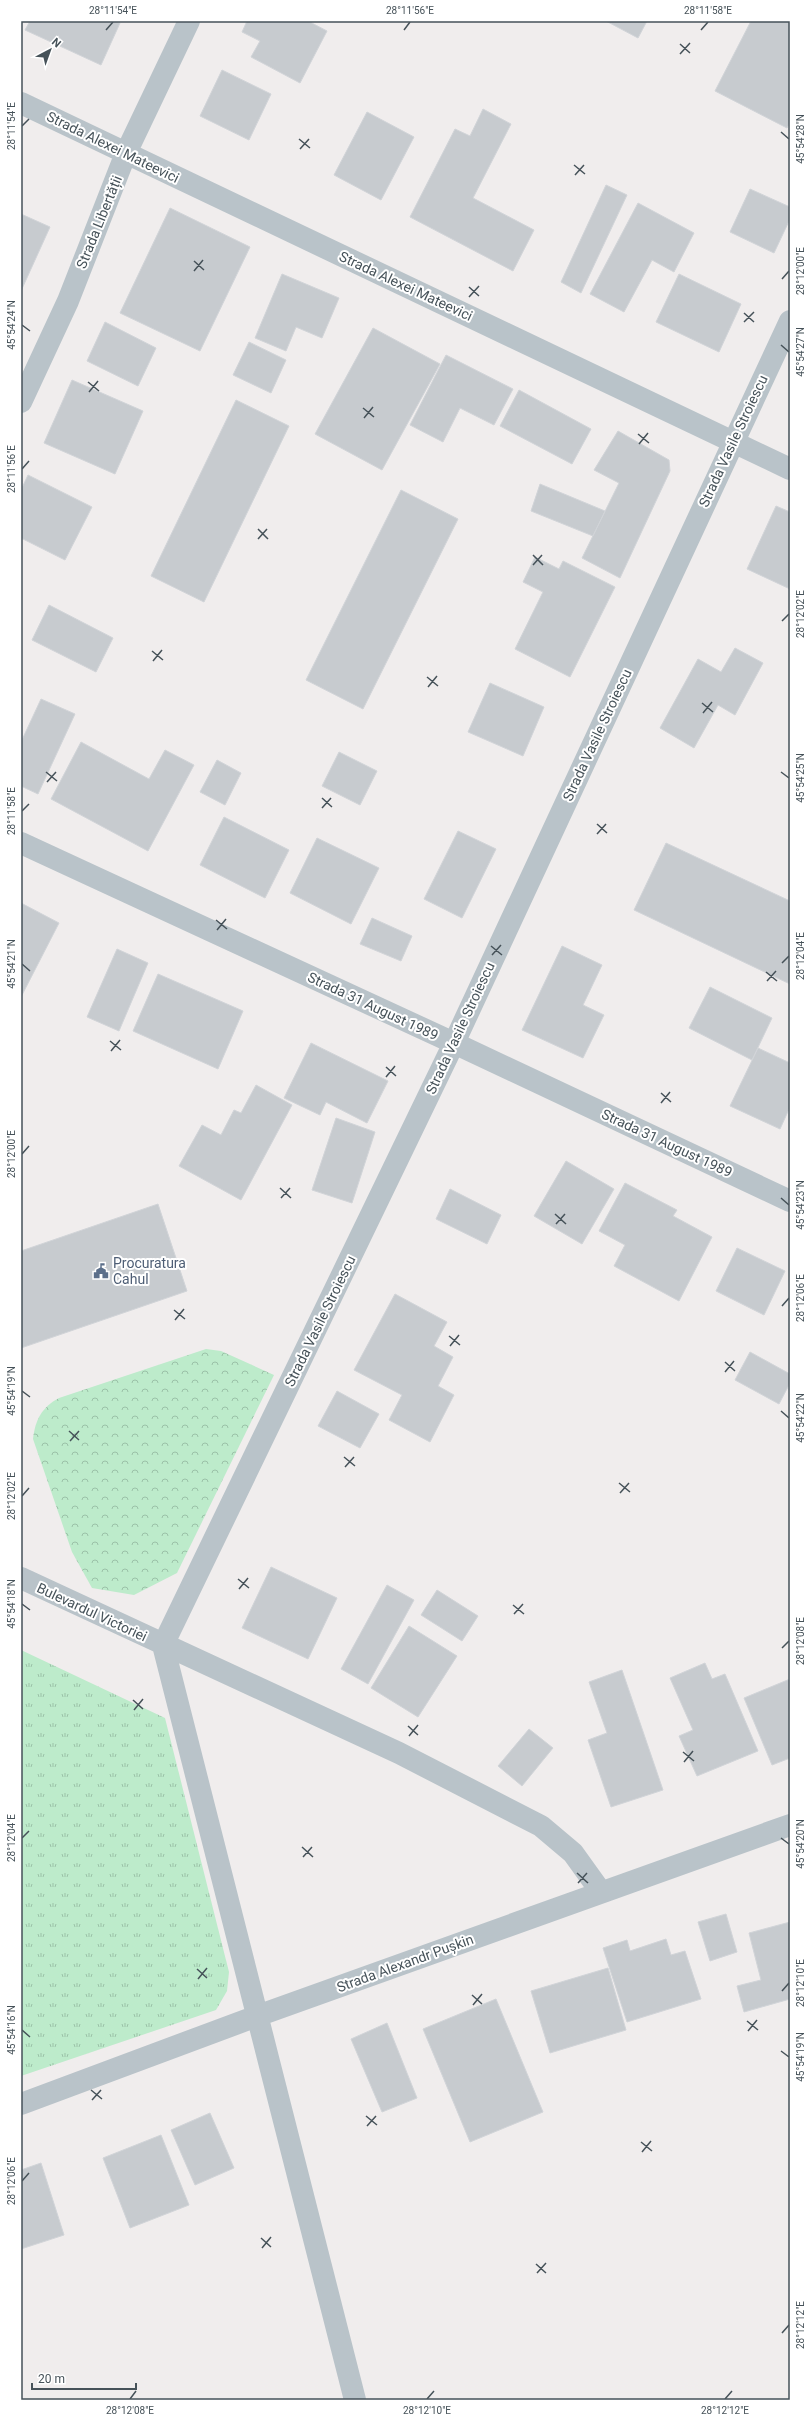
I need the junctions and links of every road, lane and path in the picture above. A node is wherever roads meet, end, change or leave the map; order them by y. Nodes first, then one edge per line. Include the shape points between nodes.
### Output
1 (189, 21) edge
2 (21, 103) edge
3 (126, 154) junction
4 (790, 321) edge
5 (21, 402) edge
6 (732, 441) junction
7 (790, 469) edge
8 (21, 843) edge
9 (454, 1043) junction
10 (790, 1201) edge
11 (21, 1578) edge
12 (163, 1645) junction
13 (790, 1825) edge
14 (601, 1892) junction
15 (257, 2016) junction
16 (21, 2104) edge
17 (355, 2400) edge

1 - 3 street, Strada Libertății
2 - 3 street, Strada Alexei Mateevici
3 - 5 street, Strada Libertății via 68,301
3 - 6 street, Strada Alexei Mateevici
4 - 6 street, Strada Vasile Stroiescu
6 - 7 street, Strada Alexei Mateevici
6 - 9 street, Strada Vasile Stroiescu
8 - 9 street, Strada 31 August 1989
9 - 10 street, Strada 31 August 1989
9 - 12 street, Strada Vasile Stroiescu
11 - 12 street, Bulevardul Victoriei
12 - 14 street, Bulevardul Victoriei via 399,1753 541,1826 573,1853
12 - 15 street
13 - 14 street, Strada Alexandr Pușkin
14 - 15 street, Strada Alexandr Pușkin
15 - 16 street, Strada Alexandr Pușkin
15 - 17 street

